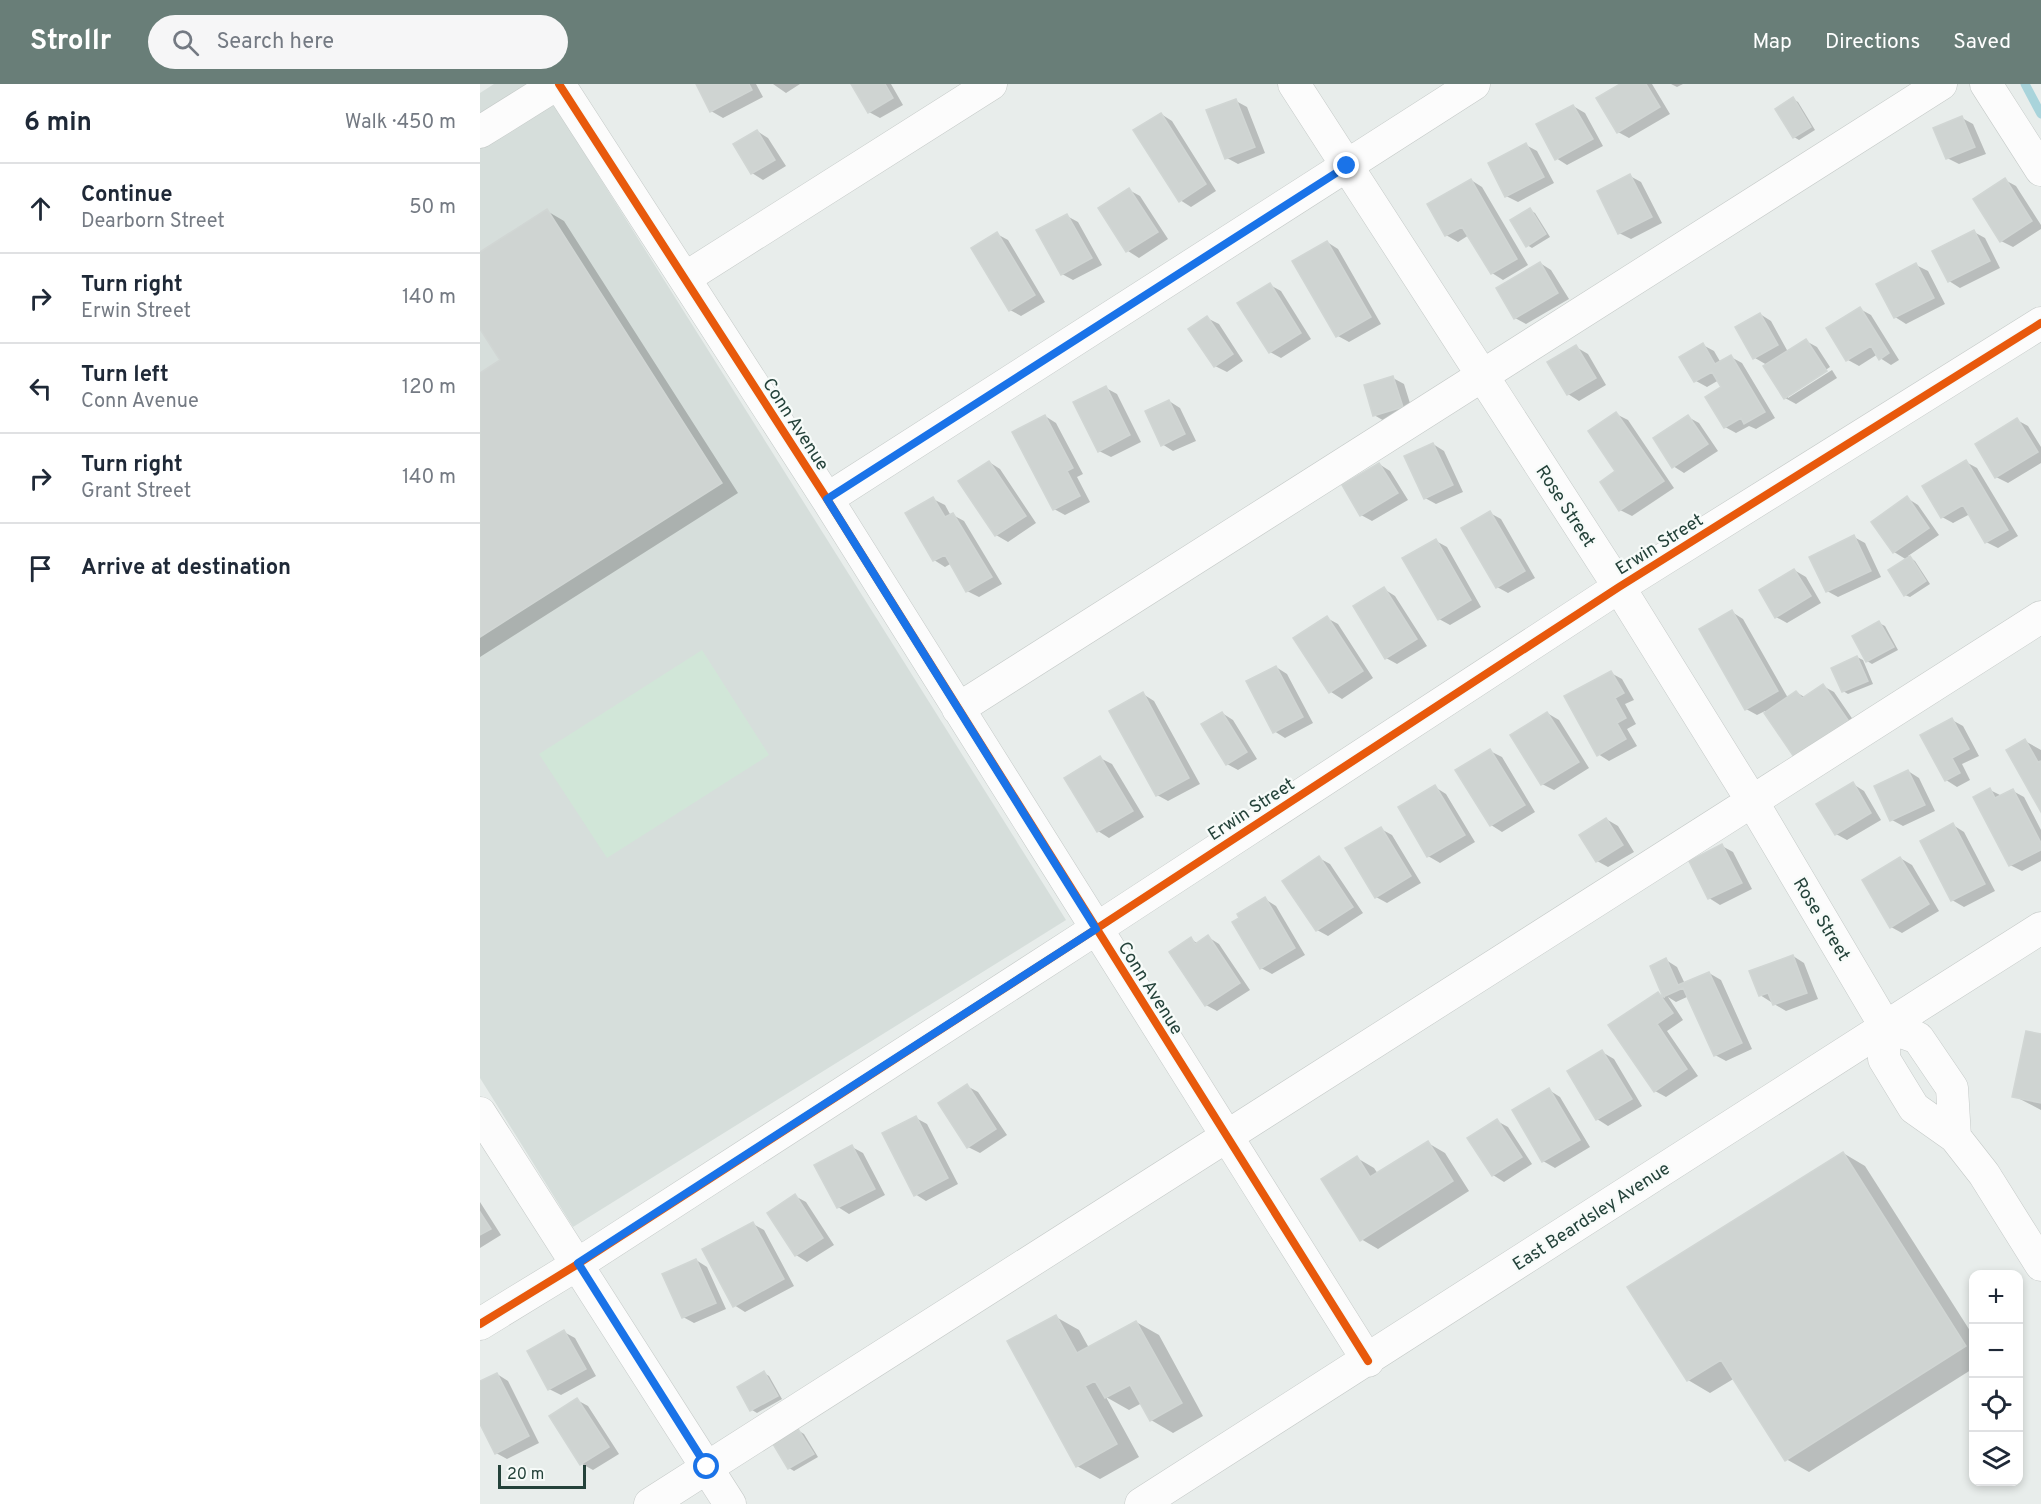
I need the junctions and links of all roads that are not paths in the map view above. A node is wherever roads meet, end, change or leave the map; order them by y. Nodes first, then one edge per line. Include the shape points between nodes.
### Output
1 (558, 84) edge
2 (991, 84) edge
3 (1294, 84) edge
4 (1474, 84) edge
5 (1941, 84) edge
6 (1986, 84) edge
7 (480, 132) edge
8 (1347, 166) junction
9 (2041, 170) edge
10 (685, 278) junction
11 (2041, 324) edge
12 (1482, 376) junction
13 (827, 499) junction
14 (1618, 587) junction
15 (2041, 617) edge
16 (958, 709) junction
17 (1752, 801) junction
18 (2041, 928) edge
19 (1096, 929) junction
20 (1885, 1026) junction
21 (480, 1113) edge
22 (1226, 1136) junction
23 (1955, 1137) junction
24 (578, 1263) junction
25 (2041, 1265) edge
26 (480, 1324) edge
27 (1368, 1361) junction
28 (707, 1467) junction
29 (650, 1504) edge
30 (730, 1504) edge
31 (1141, 1504) edge

1 - 7 street
1 - 10 street, Conn Avenue
2 - 10 street
3 - 8 street, Rose Street
4 - 8 street
5 - 12 street
6 - 9 street
8 - 12 street, Rose Street
8 - 13 street
10 - 13 street, Conn Avenue
11 - 14 street, Erwin Street
12 - 14 street, Rose Street
12 - 16 street
13 - 16 street, Conn Avenue
14 - 17 street, Rose Street
14 - 19 street, Erwin Street
15 - 17 street
16 - 19 street, Conn Avenue
17 - 20 street, Rose Street
17 - 22 street
18 - 20 street, East Beardsley Avenue
19 - 22 street, Conn Avenue
19 - 24 street, Erwin Street
20 - 23 street via 1884,1059 1914,1108
20 - 23 street via 1918,1038 1952,1089
20 - 27 street, East Beardsley Avenue
21 - 24 street
22 - 27 street, Conn Avenue
22 - 28 street
23 - 25 street via 1984,1174
24 - 26 street, Erwin Street
24 - 28 street
27 - 31 street, East Beardsley Avenue
28 - 29 street
28 - 30 street

